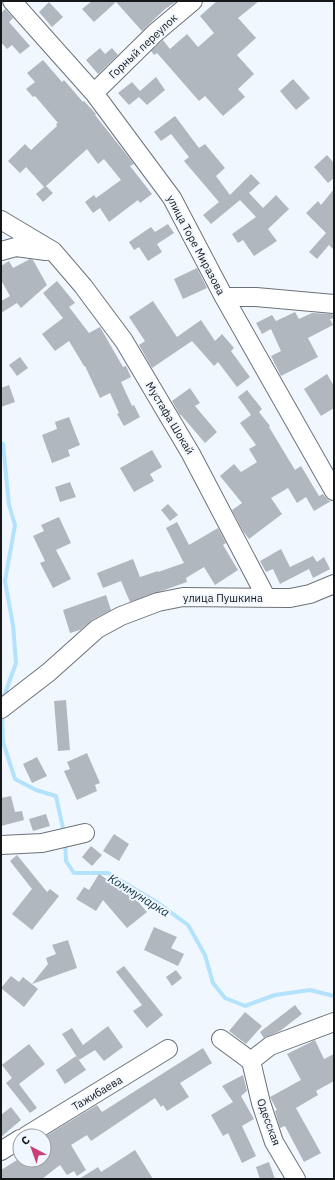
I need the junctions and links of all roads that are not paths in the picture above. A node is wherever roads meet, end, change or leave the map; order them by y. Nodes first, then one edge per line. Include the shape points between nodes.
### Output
1 (12, 1) edge
2 (192, 1) edge
3 (94, 93) junction
4 (1, 220) edge
5 (1, 251) edge
6 (53, 251) junction
7 (224, 297) junction
8 (334, 304) edge
9 (334, 491) edge
10 (334, 584) edge
11 (266, 598) junction
12 (1, 709) edge
13 (72, 836) dead end
14 (1, 845) edge
15 (334, 1022) edge
16 (221, 1039) dead end
17 (168, 1049) dead end
18 (251, 1061) junction
19 (39, 1128) edge
20 (12, 1145) edge
21 (1, 1151) edge
22 (296, 1179) edge

1 - 3 street, улица Торе Миразова
2 - 3 street, Горный переулок
3 - 7 street, улица Торе Миразова via 172,198
4 - 6 street, Мустафа Шокай
5 - 6 street via 16,247
6 - 11 street, Мустафа Шокай via 83,286 124,342 191,454
7 - 8 street via 256,297
7 - 9 street, улица Торе Миразова
10 - 11 street, улица Пушкина via 310,594 290,598
11 - 12 street, улица Пушкина via 183,597 158,602 121,616 97,629 49,672
13 - 14 street via 42,843
15 - 18 street via 270,1046
16 - 18 street
17 - 19 street, Тажибаева
18 - 22 street, Одесская via 274,1142
20 - 21 street

